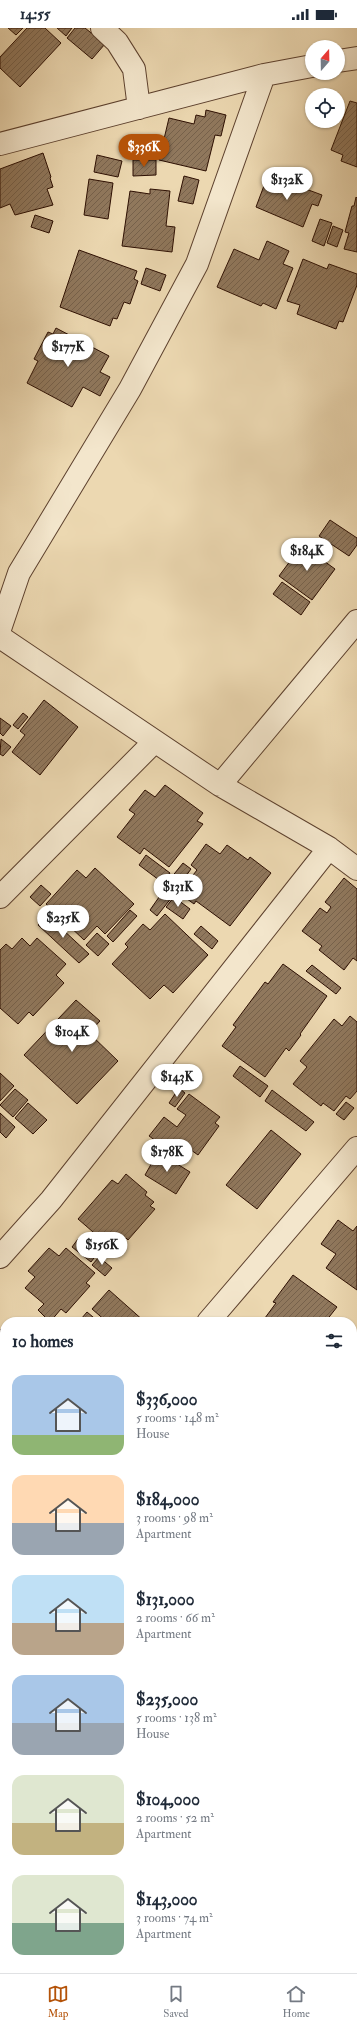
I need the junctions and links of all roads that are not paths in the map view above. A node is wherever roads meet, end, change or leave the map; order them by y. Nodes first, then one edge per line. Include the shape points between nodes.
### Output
1 (102, 28) edge
2 (357, 58) edge
3 (345, 59) edge
4 (305, 67) edge
5 (264, 75) junction
6 (139, 108) junction
7 (0, 144) edge
8 (357, 622) edge
9 (0, 629) edge
10 (0, 637) edge
11 (154, 742) junction
12 (220, 785) junction
13 (329, 848) junction
14 (357, 869) edge
15 (0, 897) edge
16 (357, 1148) edge
17 (0, 1258) edge
18 (212, 1317) edge

1 - 6 street via 117,42 134,69
2 - 3 street
4 - 5 street
5 - 6 street
5 - 9 street via 197,264 130,389 19,573
6 - 7 street
8 - 12 street
10 - 11 street
11 - 12 street
11 - 15 street
12 - 13 street
13 - 14 street
13 - 17 street via 56,1194
16 - 18 street

